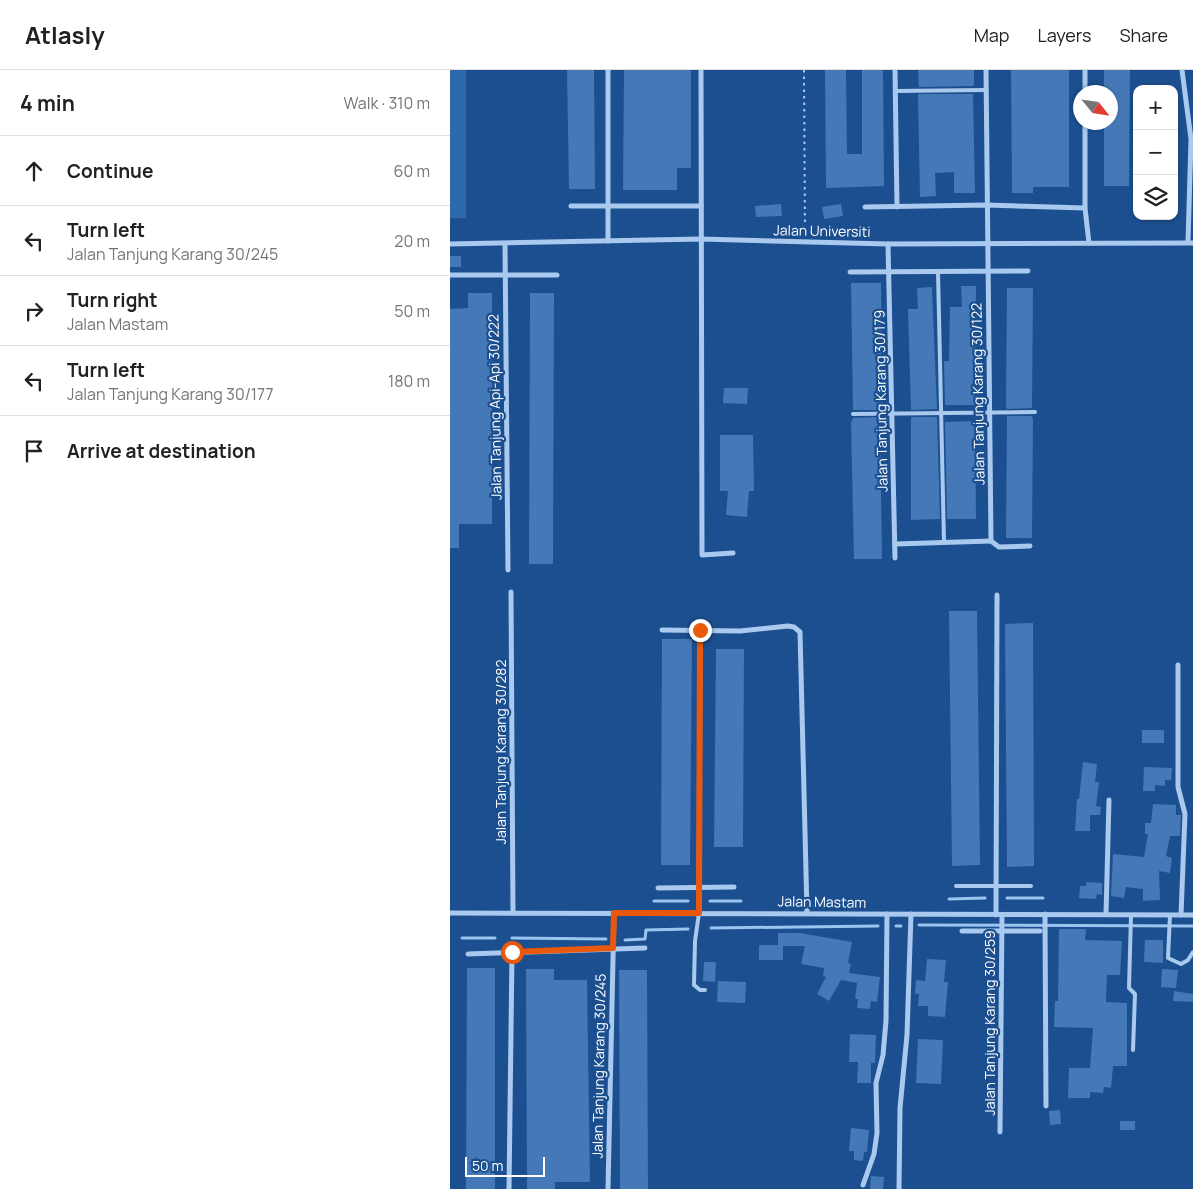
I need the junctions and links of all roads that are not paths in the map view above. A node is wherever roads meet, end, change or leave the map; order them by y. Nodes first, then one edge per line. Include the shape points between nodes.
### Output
1 (608, 70) edge
2 (701, 70) edge
3 (895, 70) edge
4 (986, 70) edge
5 (1084, 70) edge
6 (1182, 70) edge
7 (1085, 85) edge
8 (985, 90) junction
9 (895, 91) junction
10 (1085, 130) edge
11 (988, 205) junction
12 (571, 206) dead end
13 (608, 206) junction
14 (701, 206) junction
15 (897, 207) junction
16 (865, 208) dead end
17 (1085, 208) junction
18 (701, 239) junction
19 (608, 241) junction
20 (1190, 242) edge
21 (987, 243) junction
22 (1089, 243) junction
23 (450, 244) edge
24 (505, 244) junction
25 (888, 244) junction
26 (987, 271) junction
27 (1028, 271) dead end
28 (850, 272) dead end
29 (890, 272) junction
30 (938, 272) junction
31 (450, 275) edge
32 (504, 275) junction
33 (557, 275) dead end
34 (1035, 412) dead end
35 (989, 413) junction
36 (853, 414) dead end
37 (892, 414) junction
38 (942, 414) junction
39 (944, 542) junction
40 (992, 543) junction
41 (895, 544) junction
42 (1030, 546) dead end
43 (733, 554) dead end
44 (895, 558) dead end
45 (508, 570) dead end
46 (512, 592) dead end
47 (996, 595) dead end
48 (662, 630) dead end
49 (700, 630) junction
50 (1178, 664) dead end
51 (1109, 800) dead end
52 (956, 886) dead end
53 (996, 886) junction
54 (1031, 886) dead end
55 (734, 887) dead end
56 (658, 888) dead end
57 (699, 888) junction
58 (450, 912) edge
59 (807, 912) junction
60 (514, 913) junction
61 (614, 913) junction
62 (699, 913) junction
63 (887, 914) junction
64 (911, 914) junction
65 (1106, 914) junction
66 (1131, 914) junction
67 (999, 915) junction
68 (1170, 915) junction
69 (1181, 915) junction
70 (1193, 915) edge
71 (1045, 916) junction
72 (962, 931) dead end
73 (1002, 931) junction
74 (1043, 932) junction
75 (613, 948) junction
76 (644, 948) dead end
77 (512, 952) junction
78 (1193, 952) edge
79 (468, 954) dead end
80 (705, 990) dead end
81 (1133, 1050) dead end
82 (1046, 1106) dead end
83 (1000, 1132) dead end
84 (863, 1184) dead end
85 (509, 1189) edge
86 (608, 1189) edge
87 (899, 1189) edge

1 - 13 street
2 - 14 street
3 - 9 street
4 - 8 street, Jalan Tanjung Karang 30/122
5 - 7 street
6 - 20 street via 1191,140
8 - 9 lane
8 - 11 street, Jalan Tanjung Karang 30/122
9 - 15 street
10 - 17 street
11 - 15 street
11 - 17 street
11 - 21 street, Jalan Tanjung Karang 30/122
12 - 13 street
13 - 14 street
13 - 19 street
14 - 18 street
15 - 16 street
17 - 22 street
18 - 19 street, Jalan Universiti
18 - 25 street, Jalan Universiti
18 - 43 street via 702,555
19 - 24 street, Jalan Universiti
20 - 22 street, Jalan Universiti
21 - 22 street, Jalan Universiti
21 - 25 street, Jalan Universiti
21 - 26 street, Jalan Tanjung Karang 30/122
23 - 24 street, Jalan Universiti
24 - 32 street, Jalan Tanjung Api-Api 30/222
25 - 29 street, Jalan Tanjung Karang 30/179
26 - 27 street
26 - 30 street
26 - 35 street, Jalan Tanjung Karang 30/122
28 - 29 street
29 - 30 street
29 - 37 street, Jalan Tanjung Karang 30/179
30 - 38 lane
31 - 32 street
32 - 33 street
32 - 45 street, Jalan Tanjung Api-Api 30/222
34 - 35 lane
35 - 38 lane
35 - 40 street, Jalan Tanjung Karang 30/122
36 - 37 lane
37 - 38 lane
37 - 41 street, Jalan Tanjung Karang 30/179
38 - 39 lane
39 - 40 street
39 - 41 street
40 - 42 street via 1007,547
41 - 44 street, Jalan Tanjung Karang 30/179
46 - 60 street, Jalan Tanjung Karang 30/282
47 - 53 street, Jalan Tanjung Karang 30/259
48 - 49 street
49 - 57 street
49 - 59 street via 740,631 788,626 800,632
50 - 69 street via 1178,787 1185,814
51 - 65 street
52 - 53 lane
53 - 54 lane
53 - 67 street, Jalan Tanjung Karang 30/259
55 - 57 street
56 - 57 street
57 - 62 street
58 - 60 street, Jalan Mastam
59 - 62 street, Jalan Mastam
59 - 63 street, Jalan Mastam
60 - 61 street, Jalan Mastam
61 - 62 street, Jalan Mastam
61 - 75 street, Jalan Tanjung Karang 30/245
62 - 80 lane via 694,985
63 - 64 street, Jalan Mastam
63 - 84 street via 886,1021 876,1083 877,1133 874,1154
64 - 67 street, Jalan Mastam
64 - 87 street via 907,1035 900,1108
65 - 66 street, Jalan Mastam
65 - 71 street, Jalan Mastam
66 - 68 street, Jalan Mastam
66 - 81 lane via 1129,988 1135,994
67 - 71 street, Jalan Mastam
67 - 73 street, Jalan Tanjung Karang 30/259
68 - 69 street, Jalan Mastam
68 - 78 lane via 1168,958 1180,964
69 - 70 street, Jalan Mastam
71 - 74 street
72 - 73 street
73 - 74 street
73 - 83 street, Jalan Tanjung Karang 30/259
74 - 82 street
75 - 76 street
75 - 77 street
75 - 86 street, Jalan Tanjung Karang 30/245
77 - 79 street
77 - 85 street

